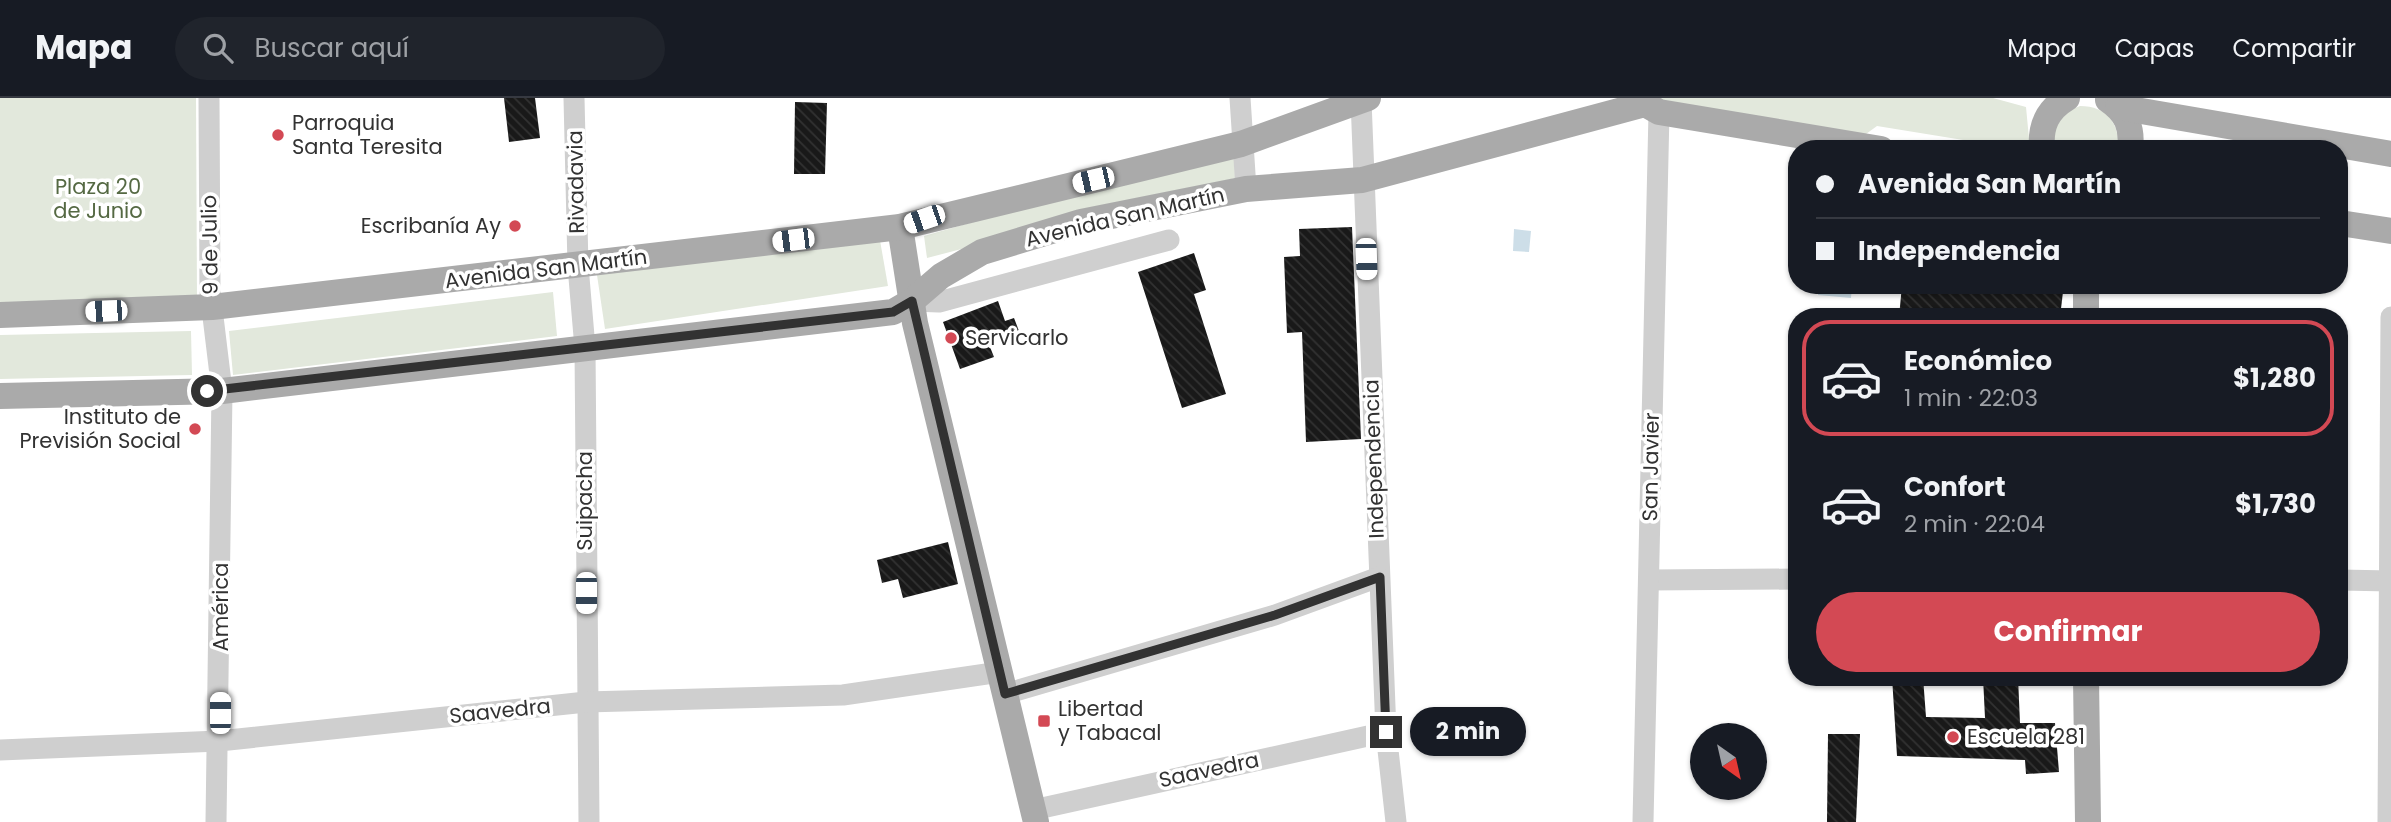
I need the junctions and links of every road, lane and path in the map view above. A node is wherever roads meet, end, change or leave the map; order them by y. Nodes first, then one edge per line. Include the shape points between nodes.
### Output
1 (209, 98) edge
2 (574, 98) edge
3 (1240, 98) edge
4 (2065, 98) edge
5 (1365, 99) edge
6 (2112, 103) edge
7 (1649, 105) edge
8 (1834, 140) edge
9 (2041, 140) edge
10 (2131, 140) edge
11 (2314, 140) edge
12 (1241, 144) junction
13 (2348, 146) edge
14 (2391, 154) edge
15 (1362, 180) junction
16 (1246, 189) junction
17 (2348, 224) edge
18 (900, 227) junction
19 (2391, 231) edge
20 (1169, 240) dead end
21 (578, 266) junction
22 (912, 301) junction
23 (212, 307) junction
24 (0, 315) edge
25 (2391, 317) edge
26 (585, 348) junction
27 (222, 391) junction
28 (0, 396) edge
29 (1380, 577) junction
30 (1788, 579) edge
31 (1648, 580) junction
32 (2348, 580) edge
33 (2390, 581) edge
34 (1002, 683) junction
35 (2086, 686) edge
36 (586, 702) junction
37 (1386, 732) junction
38 (219, 741) junction
39 (0, 750) edge
40 (1035, 816) edge
41 (216, 822) edge
42 (589, 822) edge
43 (1396, 822) edge
44 (1643, 822) edge
45 (2088, 822) edge
46 (2388, 822) edge

1 - 23 street, 9 de Julio
2 - 21 street, Rivadavia
3 - 12 street
4 - 9 main road via 2045,119
5 - 12 main road, Avenida San Martín
5 - 15 street, Independencia
6 - 10 main road via 2131,133
6 - 11 main road
7 - 8 main road, Avenida San Martín
7 - 15 main road, Avenida San Martín
7 - 31 street, San Javier
12 - 16 street
12 - 18 main road, Avenida San Martín
13 - 14 main road
15 - 16 main road, Avenida San Martín
15 - 29 street, Independencia
16 - 22 main road, Avenida San Martín via 1081,222 982,252 941,276
17 - 19 main road
18 - 21 main road, Avenida San Martín
18 - 22 main road
20 - 22 street via 939,302
21 - 23 main road, Avenida San Martín
21 - 26 street, Rivadavia
22 - 26 main road, Avenida San Martín via 893,312
22 - 34 main road
23 - 24 main road, Avenida San Martín
23 - 27 street, 9 de Julio
25 - 33 street
26 - 27 main road, Avenida San Martín
26 - 36 street, Suipacha
27 - 28 main road, Avenida San Martín
27 - 38 street, América
29 - 34 street, Saavedra via 1275,615
29 - 37 street, Independencia
30 - 31 street
31 - 44 street, San Javier
32 - 33 street
33 - 46 street
34 - 36 street, Saavedra via 843,695
34 - 40 main road
35 - 45 main road
36 - 38 street, Saavedra
36 - 42 street, Suipacha
37 - 40 street, Saavedra
37 - 43 street, Independencia
38 - 39 street, Saavedra
38 - 41 street, América

